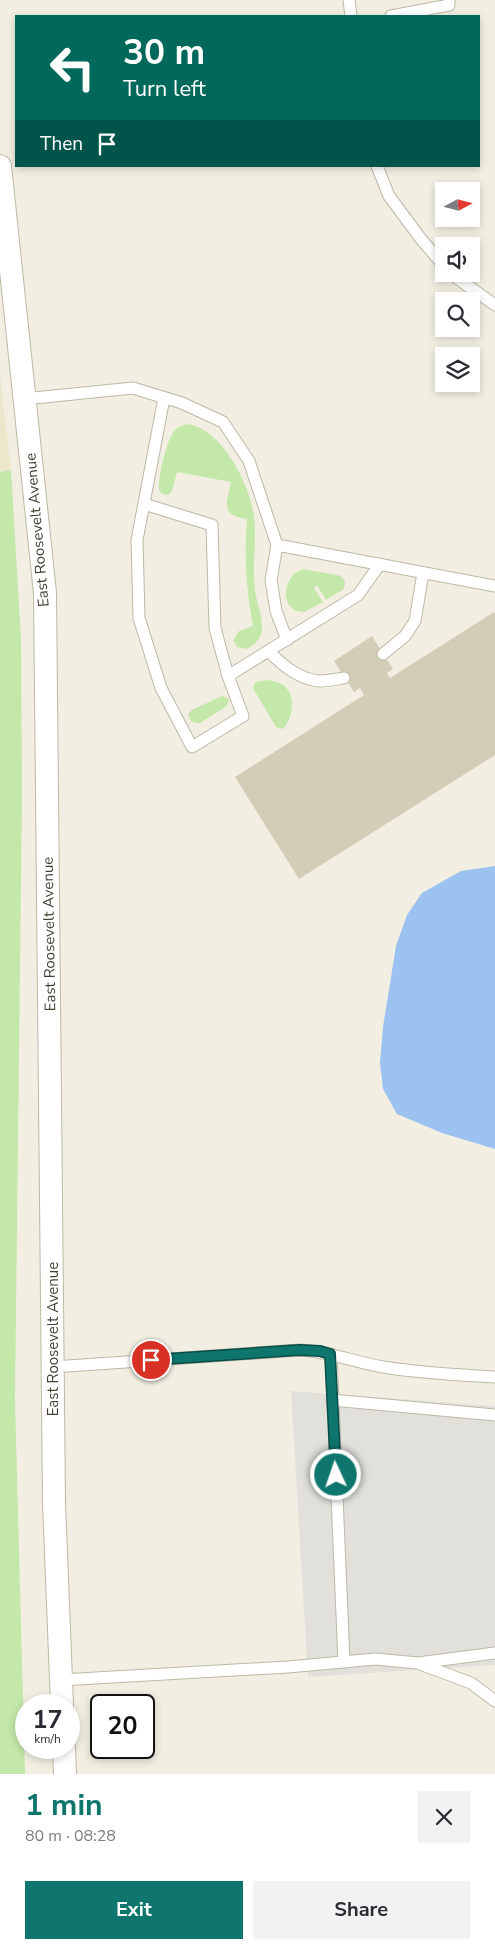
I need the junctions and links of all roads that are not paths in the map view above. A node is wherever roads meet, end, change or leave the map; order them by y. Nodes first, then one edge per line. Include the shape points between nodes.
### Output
1 (349, 0) edge
2 (449, 0) edge
3 (351, 15) edge
4 (396, 15) edge
5 (0, 166) edge
6 (377, 167) edge
7 (435, 255) edge
8 (462, 282) edge
9 (495, 305) edge
10 (164, 398) junction
11 (24, 399) junction
12 (144, 504) junction
13 (277, 545) junction
14 (380, 564) junction
15 (423, 572) junction
16 (495, 586) edge
17 (287, 640) junction
18 (268, 651) junction
19 (383, 654) dead end
20 (228, 676) junction
21 (344, 678) dead end
22 (330, 1354) junction
23 (53, 1366) junction
24 (495, 1377) edge
25 (332, 1400) junction
26 (495, 1415) edge
27 (495, 1653) edge
28 (344, 1662) junction
29 (418, 1663) junction
30 (61, 1680) junction
31 (62, 1694) edge
32 (495, 1701) edge
33 (64, 1759) edge
34 (65, 1774) edge

1 - 3 lane
2 - 4 lane via 449,5
5 - 11 street, East Roosevelt Avenue
6 - 7 lane via 389,196
8 - 9 lane
10 - 11 lane via 133,388
10 - 12 lane
10 - 13 lane via 223,422 249,461
11 - 23 street, East Roosevelt Avenue via 45,593
12 - 20 lane via 212,525 215,628
12 - 20 lane via 137,540 138,618 161,688 192,747 244,716
13 - 14 lane
13 - 17 lane via 270,580 276,611
14 - 15 lane
14 - 17 lane via 358,594
15 - 16 lane
15 - 19 lane via 415,621 404,636
17 - 18 lane
18 - 20 lane
18 - 21 lane via 288,670 304,677 321,681
22 - 23 lane via 299,1350
22 - 24 lane via 404,1371
22 - 25 lane
23 - 30 street, East Roosevelt Avenue
25 - 26 lane
25 - 28 lane
27 - 29 lane
28 - 29 lane via 375,1659
28 - 30 lane
29 - 32 lane via 471,1683
30 - 31 street, East Roosevelt Avenue
33 - 34 street

